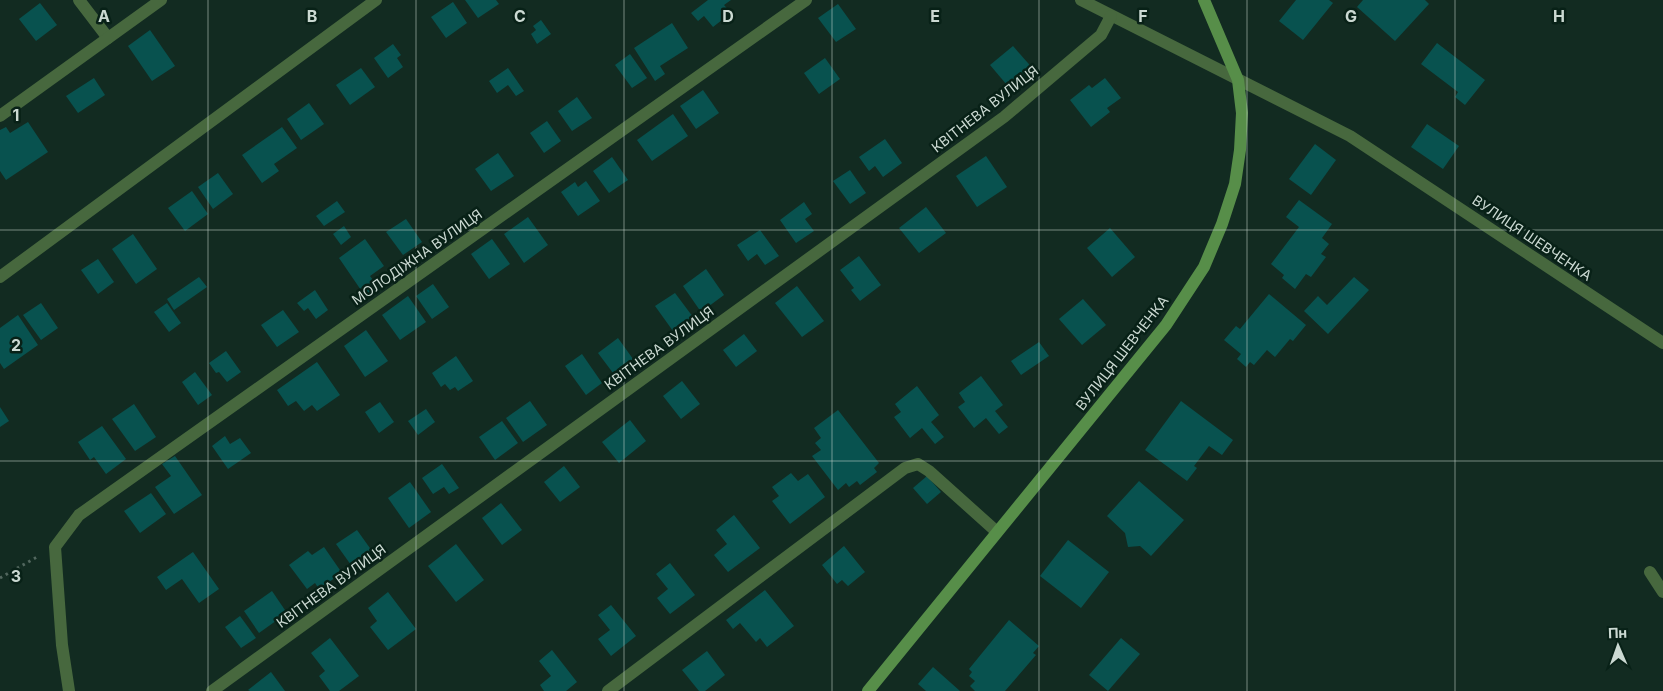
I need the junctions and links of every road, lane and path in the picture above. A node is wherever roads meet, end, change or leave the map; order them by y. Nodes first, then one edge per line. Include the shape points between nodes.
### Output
1 (79, 0) edge
2 (161, 0) edge
3 (376, 0) edge
4 (806, 0) edge
5 (1081, 0) edge
6 (1204, 0) edge
7 (1111, 16) junction
8 (108, 38) junction
9 (1238, 80) junction
10 (0, 116) edge
11 (0, 277) edge
12 (1663, 343) edge
13 (997, 532) junction
14 (55, 547) junction
15 (1650, 572) dead end
16 (0, 578) edge
17 (1663, 592) edge
18 (69, 691) edge
19 (212, 691) edge
20 (608, 691) edge
21 (868, 691) edge

1 - 8 street
2 - 8 street
3 - 11 street
4 - 14 street, МОЛОДІЖНА ВУЛИЦЯ via 79,515
5 - 7 street
6 - 9 street
7 - 9 street
7 - 19 street, КВІТНЕВА ВУЛИЦЯ via 1102,35 1004,117
8 - 10 street
9 - 12 street, ВУЛИЦЯ ШЕВЧЕНКА via 1350,136
9 - 13 street, ВУЛИЦЯ ШЕВЧЕНКА via 1242,113 1235,184 1204,267 1166,325
13 - 20 street via 929,471 918,464 905,468
13 - 21 street, ВУЛИЦЯ ШЕВЧЕНКА
14 - 16 path
14 - 18 street via 62,645
15 - 17 street

